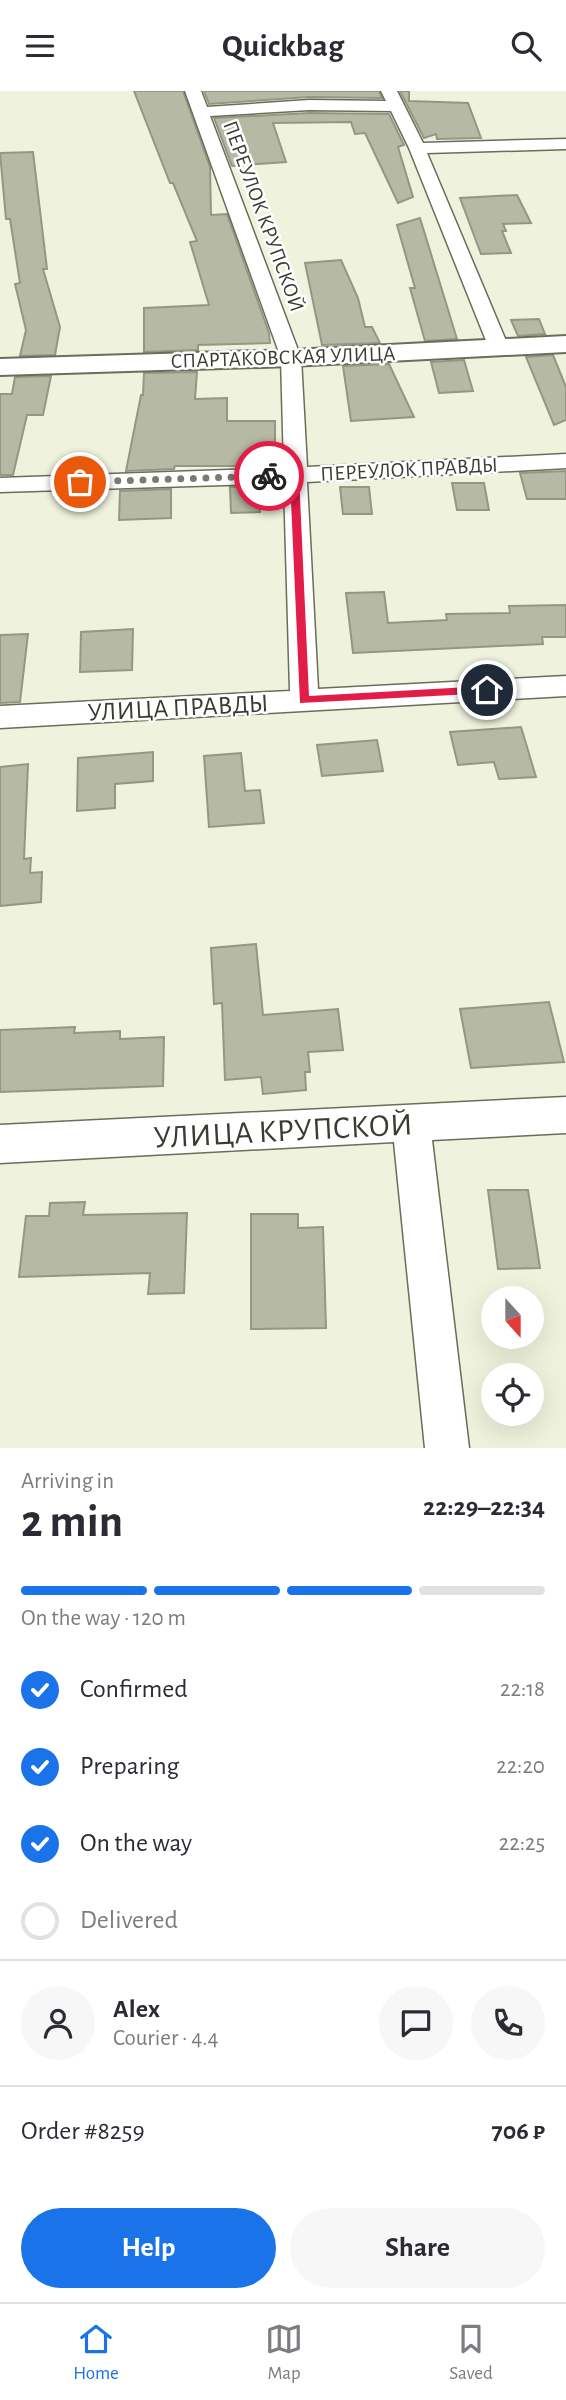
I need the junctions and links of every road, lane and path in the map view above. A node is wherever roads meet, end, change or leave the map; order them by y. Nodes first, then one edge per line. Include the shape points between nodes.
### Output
1 (193, 91) edge
2 (393, 98) edge
3 (202, 112) junction
4 (566, 143) edge
5 (417, 148) junction
6 (566, 344) edge
7 (499, 348) junction
8 (291, 358) junction
9 (0, 367) edge
10 (566, 461) edge
11 (294, 475) junction
12 (0, 485) edge
13 (566, 686) edge
14 (304, 700) junction
15 (0, 717) edge
16 (566, 1115) edge
17 (411, 1123) junction
18 (0, 1144) edge
19 (447, 1448) edge

1 - 3 street, ПЕРЕУЛОК КРУПСКОЙ
2 - 3 street
2 - 5 street
3 - 8 street, ПЕРЕУЛОК КРУПСКОЙ
4 - 5 street
5 - 7 street
6 - 7 street, СПАРТАКОВСКАЯ УЛИЦА
7 - 8 street, СПАРТАКОВСКАЯ УЛИЦА
8 - 9 street, СПАРТАКОВСКАЯ УЛИЦА
8 - 11 street, ПЕРЕУЛОК КРУПСКОЙ
10 - 11 street, ПЕРЕУЛОК ПРАВДЫ
11 - 12 street, ПЕРЕУЛОК ПРАВДЫ
11 - 14 street, ПЕРЕУЛОК КРУПСКОЙ
13 - 14 street, УЛИЦА ПРАВДЫ
14 - 15 street, УЛИЦА ПРАВДЫ
16 - 17 street, УЛИЦА КРУПСКОЙ
17 - 18 street, УЛИЦА КРУПСКОЙ
17 - 19 street

